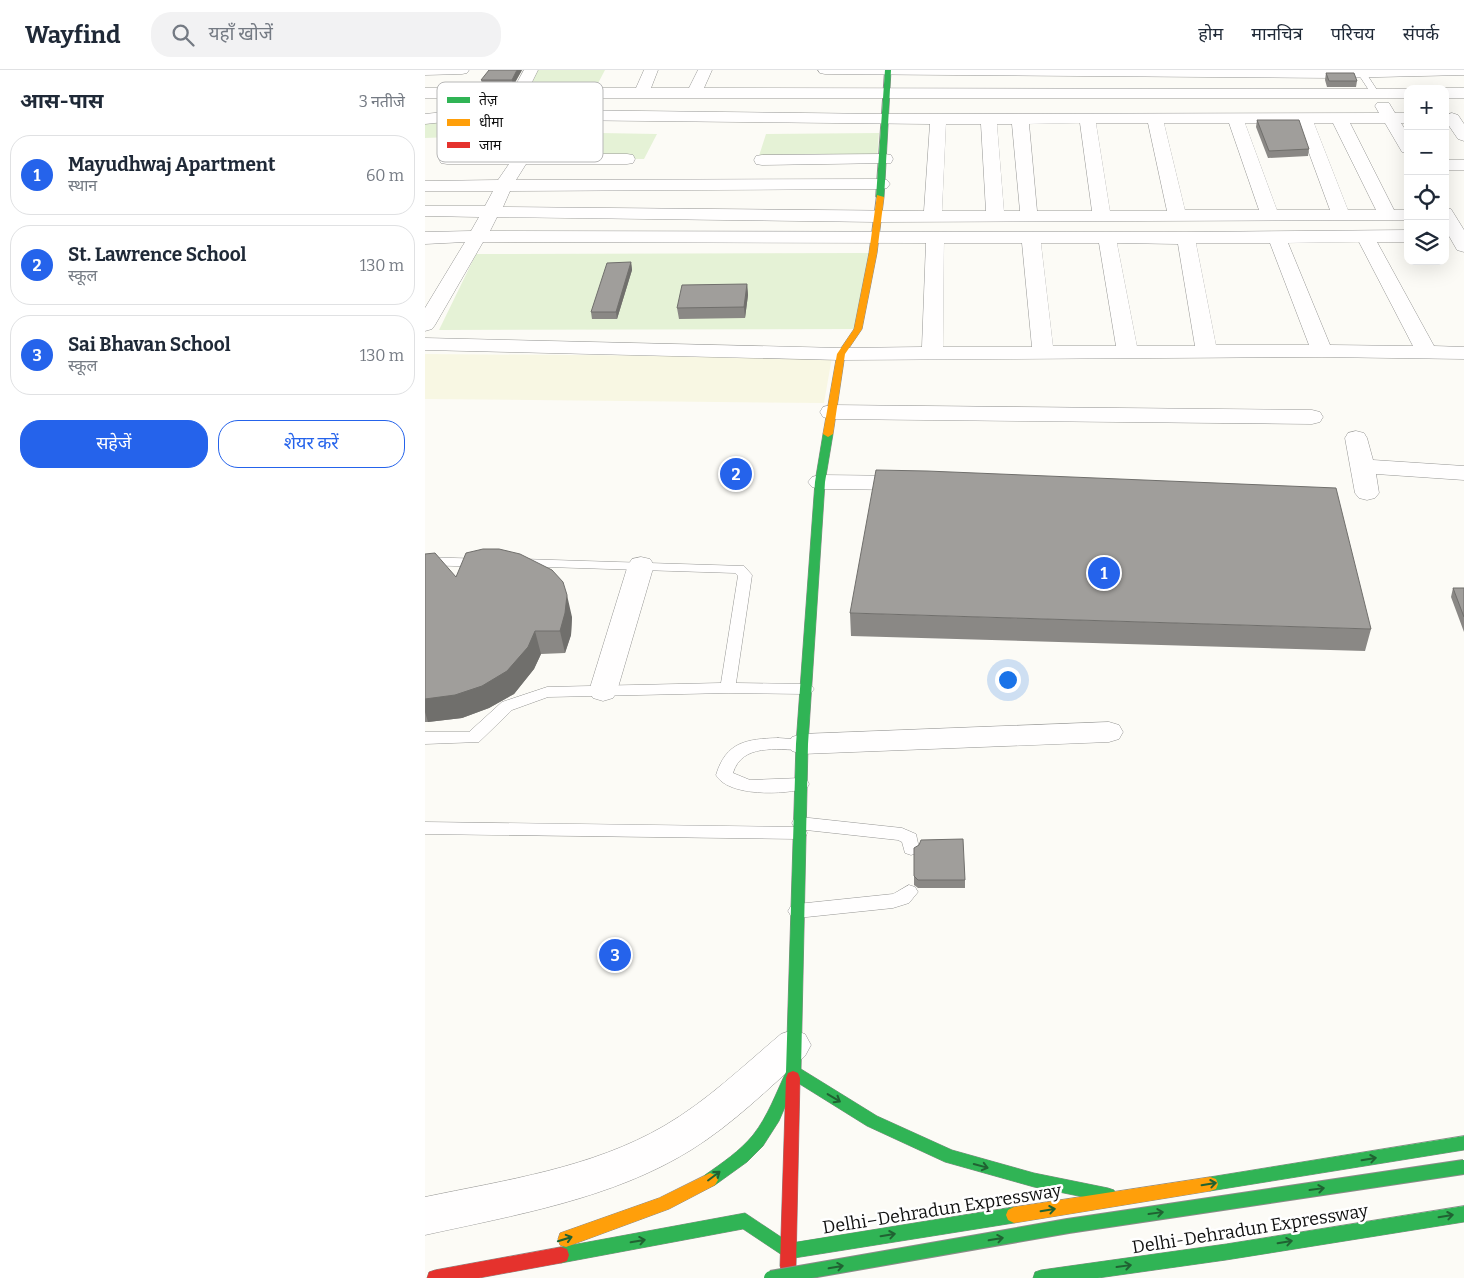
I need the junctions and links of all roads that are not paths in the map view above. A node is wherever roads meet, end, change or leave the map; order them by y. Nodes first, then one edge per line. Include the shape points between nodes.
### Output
1 (462, 70) edge
2 (531, 70) edge
3 (651, 70) edge
4 (705, 70) edge
5 (825, 70) edge
6 (1100, 70) edge
7 (888, 71) edge
8 (945, 71) edge
9 (1307, 71) edge
10 (1464, 71) edge
11 (1361, 72) junction
12 (428, 73) edge
13 (760, 78) dead end
14 (525, 82) edge
15 (755, 93) junction
16 (1113, 93) junction
17 (1375, 93) junction
18 (1404, 93) edge
19 (1449, 93) edge
20 (1464, 93) edge
21 (603, 94) edge
22 (641, 94) junction
23 (694, 94) junction
24 (886, 94) junction
25 (603, 115) edge
26 (747, 117) junction
27 (938, 118) junction
28 (989, 118) junction
29 (1019, 118) junction
30 (1087, 118) junction
31 (1118, 118) junction
32 (1155, 118) junction
33 (1235, 118) junction
34 (1304, 118) junction
35 (1339, 118) junction
36 (1390, 118) junction
37 (1404, 118) edge
38 (1454, 118) edge
39 (884, 119) junction
40 (1464, 136) edge
41 (1404, 141) edge
42 (603, 159) edge
43 (627, 159) dead end
44 (885, 159) junction
45 (762, 160) dead end
46 (520, 162) edge
47 (1449, 165) edge
48 (1464, 165) edge
49 (881, 184) junction
50 (504, 185) junction
51 (425, 186) edge
52 (425, 211) edge
53 (492, 211) junction
54 (1449, 214) edge
55 (1464, 214) edge
56 (1177, 215) junction
57 (1270, 215) junction
58 (1341, 215) junction
59 (1388, 215) junction
60 (1404, 215) edge
61 (933, 216) junction
62 (995, 216) junction
63 (1029, 216) junction
64 (1102, 216) junction
65 (877, 217) junction
66 (1448, 220) edge
67 (476, 236) junction
68 (875, 236) junction
69 (935, 236) junction
70 (1365, 236) junction
71 (1404, 236) edge
72 (1031, 237) junction
73 (1277, 237) junction
74 (425, 238) edge
75 (1107, 238) junction
76 (1186, 238) junction
77 (1458, 238) edge
78 (425, 326) edge
79 (425, 344) edge
80 (1322, 351) junction
81 (1128, 352) junction
82 (1207, 352) junction
83 (1427, 352) junction
84 (1043, 353) junction
85 (1464, 353) edge
86 (841, 354) junction
87 (932, 354) junction
88 (832, 407) junction
89 (1312, 417) dead end
90 (1357, 438) dead end
91 (1363, 466) junction
92 (1464, 473) edge
93 (820, 482) junction
94 (928, 484) edge
95 (1367, 493) dead end
96 (425, 561) edge
97 (641, 565) junction
98 (729, 688) junction
99 (806, 689) junction
100 (603, 691) junction
101 (1109, 732) dead end
102 (425, 738) edge
103 (802, 744) junction
104 (801, 784) junction
105 (425, 828) edge
106 (799, 828) junction
107 (911, 848) dead end
108 (909, 892) dead end
109 (797, 910) junction
110 (793, 1059) junction
111 (1464, 1143) edge
112 (1464, 1167) edge
113 (1122, 1198) junction
114 (1464, 1214) edge
115 (425, 1216) edge
116 (553, 1242) dead end
117 (535, 1248) dead end
118 (788, 1251) junction
119 (1190, 1257) junction
120 (1147, 1274) dead end
121 (435, 1278) edge
122 (771, 1278) edge
123 (788, 1278) edge
124 (1041, 1278) edge

1 - 12 street
2 - 14 street
3 - 22 street
4 - 23 street
5 - 7 street
6 - 8 street
6 - 9 street
6 - 16 street
7 - 8 street
7 - 24 main road
9 - 11 street
10 - 11 street
11 - 17 lane
13 - 15 street
15 - 23 street
15 - 24 street
15 - 26 street
16 - 17 street
16 - 24 street
16 - 31 street
17 - 18 street
17 - 36 street
19 - 20 street
21 - 22 street
22 - 23 street
24 - 39 main road
25 - 26 street
26 - 39 street
27 - 28 street
27 - 39 street
27 - 61 street
28 - 29 street
28 - 62 street
29 - 30 street
29 - 63 street
30 - 31 street
30 - 64 street
31 - 32 street
32 - 33 street
32 - 56 street
33 - 34 street
33 - 57 street
34 - 35 street
34 - 58 street
35 - 36 street
35 - 59 street
36 - 37 street
36 - 41 street
38 - 40 street
39 - 44 main road
42 - 43 street
44 - 45 street
44 - 49 main road
46 - 50 street
47 - 48 street
49 - 50 street
49 - 65 main road
50 - 51 street
50 - 53 street
52 - 53 street
53 - 65 street
53 - 67 street
54 - 55 street
56 - 57 street
56 - 64 street
57 - 58 street
58 - 59 street
59 - 60 street
61 - 62 street
61 - 65 street
62 - 63 street
63 - 64 street
65 - 68 main road
66 - 77 street
67 - 68 street
67 - 74 street
67 - 78 street
68 - 69 street
68 - 86 main road via 858,329
69 - 72 street
69 - 87 street
70 - 71 street
70 - 73 street
70 - 83 street
72 - 75 street
72 - 84 street
73 - 76 street
73 - 80 street
75 - 76 street
75 - 81 street
76 - 82 street
79 - 86 street
80 - 82 street
80 - 83 street
81 - 82 street
81 - 84 street
83 - 85 street
84 - 87 street
86 - 87 street
86 - 88 main road
88 - 89 street
88 - 93 main road
90 - 91 street
91 - 92 street
91 - 95 street
93 - 94 street
93 - 99 main road
96 - 97 lane
97 - 98 lane via 731,568 743,572
97 - 100 street
98 - 99 lane
98 - 100 lane
99 - 103 main road
100 - 102 lane via 547,692 507,706 473,738
101 - 103 street
103 - 104 main road
103 - 104 lane via 742,747 726,763 723,774 741,786
104 - 106 main road
105 - 106 lane
106 - 107 lane via 902,834 910,839
106 - 109 main road
108 - 109 lane via 893,901
109 - 110 main road
110 -> 113 main road via 872,1121 951,1157 1034,1180
110 - 115 street via 678,1138 630,1163 553,1188
116 -> 110 main road via 617,1223 701,1186 751,1148 773,1118
110 - 118 main road
113 -> 111 main road, Delhi–Dehradun Expressway
122 -> 112 main road, bridge via 1068,1226
118 -> 113 main road, Delhi–Dehradun Expressway
119 -> 114 main road, Delhi-Dehradun Expressway
117 - 121 main road
121 -> 118 main road via 745,1221
118 - 123 main road
119 - 120 main road
124 -> 119 main road, Delhi-Dehradun Expressway

